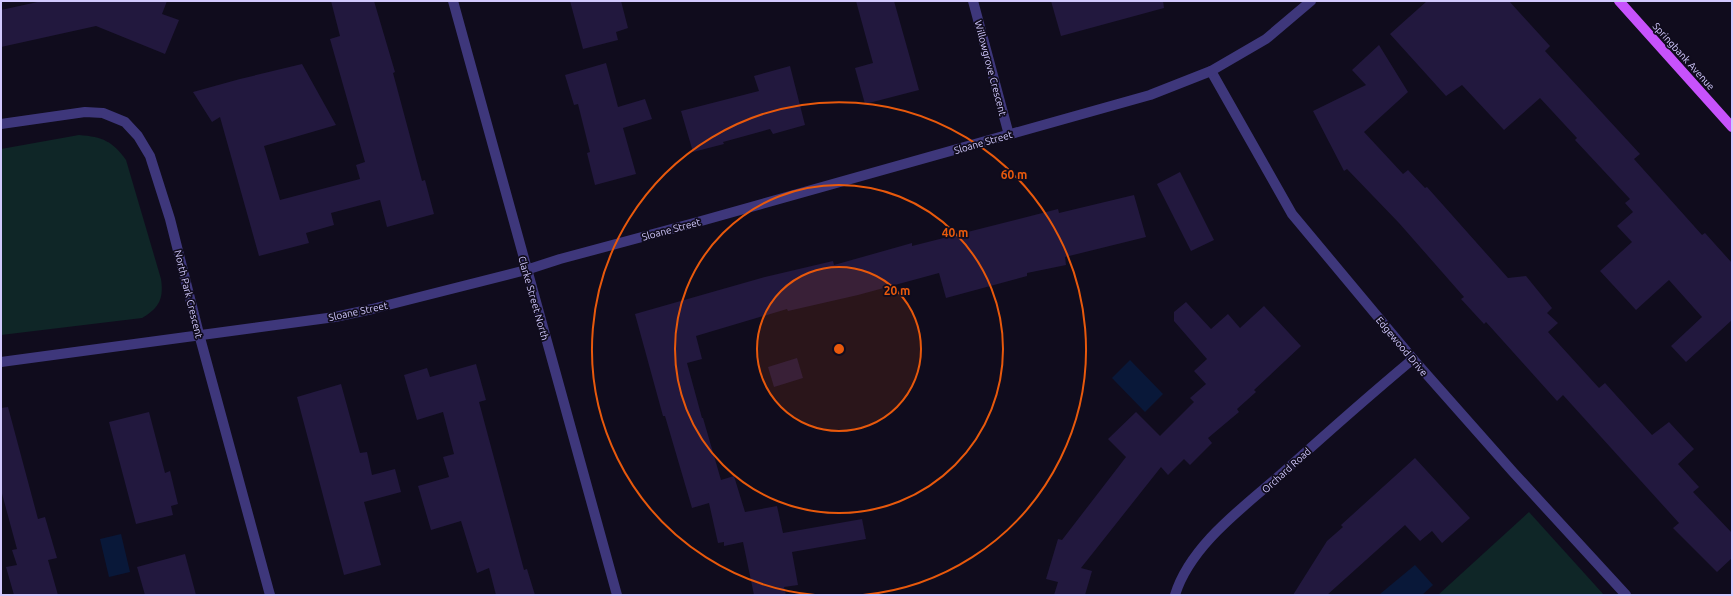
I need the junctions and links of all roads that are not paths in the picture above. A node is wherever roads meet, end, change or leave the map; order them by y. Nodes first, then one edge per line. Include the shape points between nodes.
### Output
1 (453, 1) edge
2 (973, 1) edge
3 (1311, 1) edge
4 (1619, 1) edge
5 (1211, 72) junction
6 (1, 124) edge
7 (1732, 127) edge
8 (1009, 134) junction
9 (526, 270) junction
10 (199, 334) junction
11 (1413, 359) junction
12 (1, 362) edge
13 (270, 595) edge
14 (617, 595) edge
15 (1175, 595) edge
16 (1626, 595) edge

1 - 9 street, Clarke Street North
2 - 8 street, Willowgrove Crescent
3 - 5 street, Sloane Street via 1266,39
4 - 7 main road, Springbank Avenue
5 - 8 street, Sloane Street via 1150,95
5 - 11 street, Edgewood Drive via 1292,214
6 - 10 street, North Park Crescent via 85,112 103,113 129,126 138,136 153,163
8 - 9 street, Sloane Street
9 - 10 street, Sloane Street via 335,317
9 - 14 street, Clarke Street North
10 - 12 street, Sloane Street
10 - 13 street, North Park Crescent
11 - 15 street, Orchard Road via 1216,533 1187,569
11 - 16 street, Edgewood Drive

